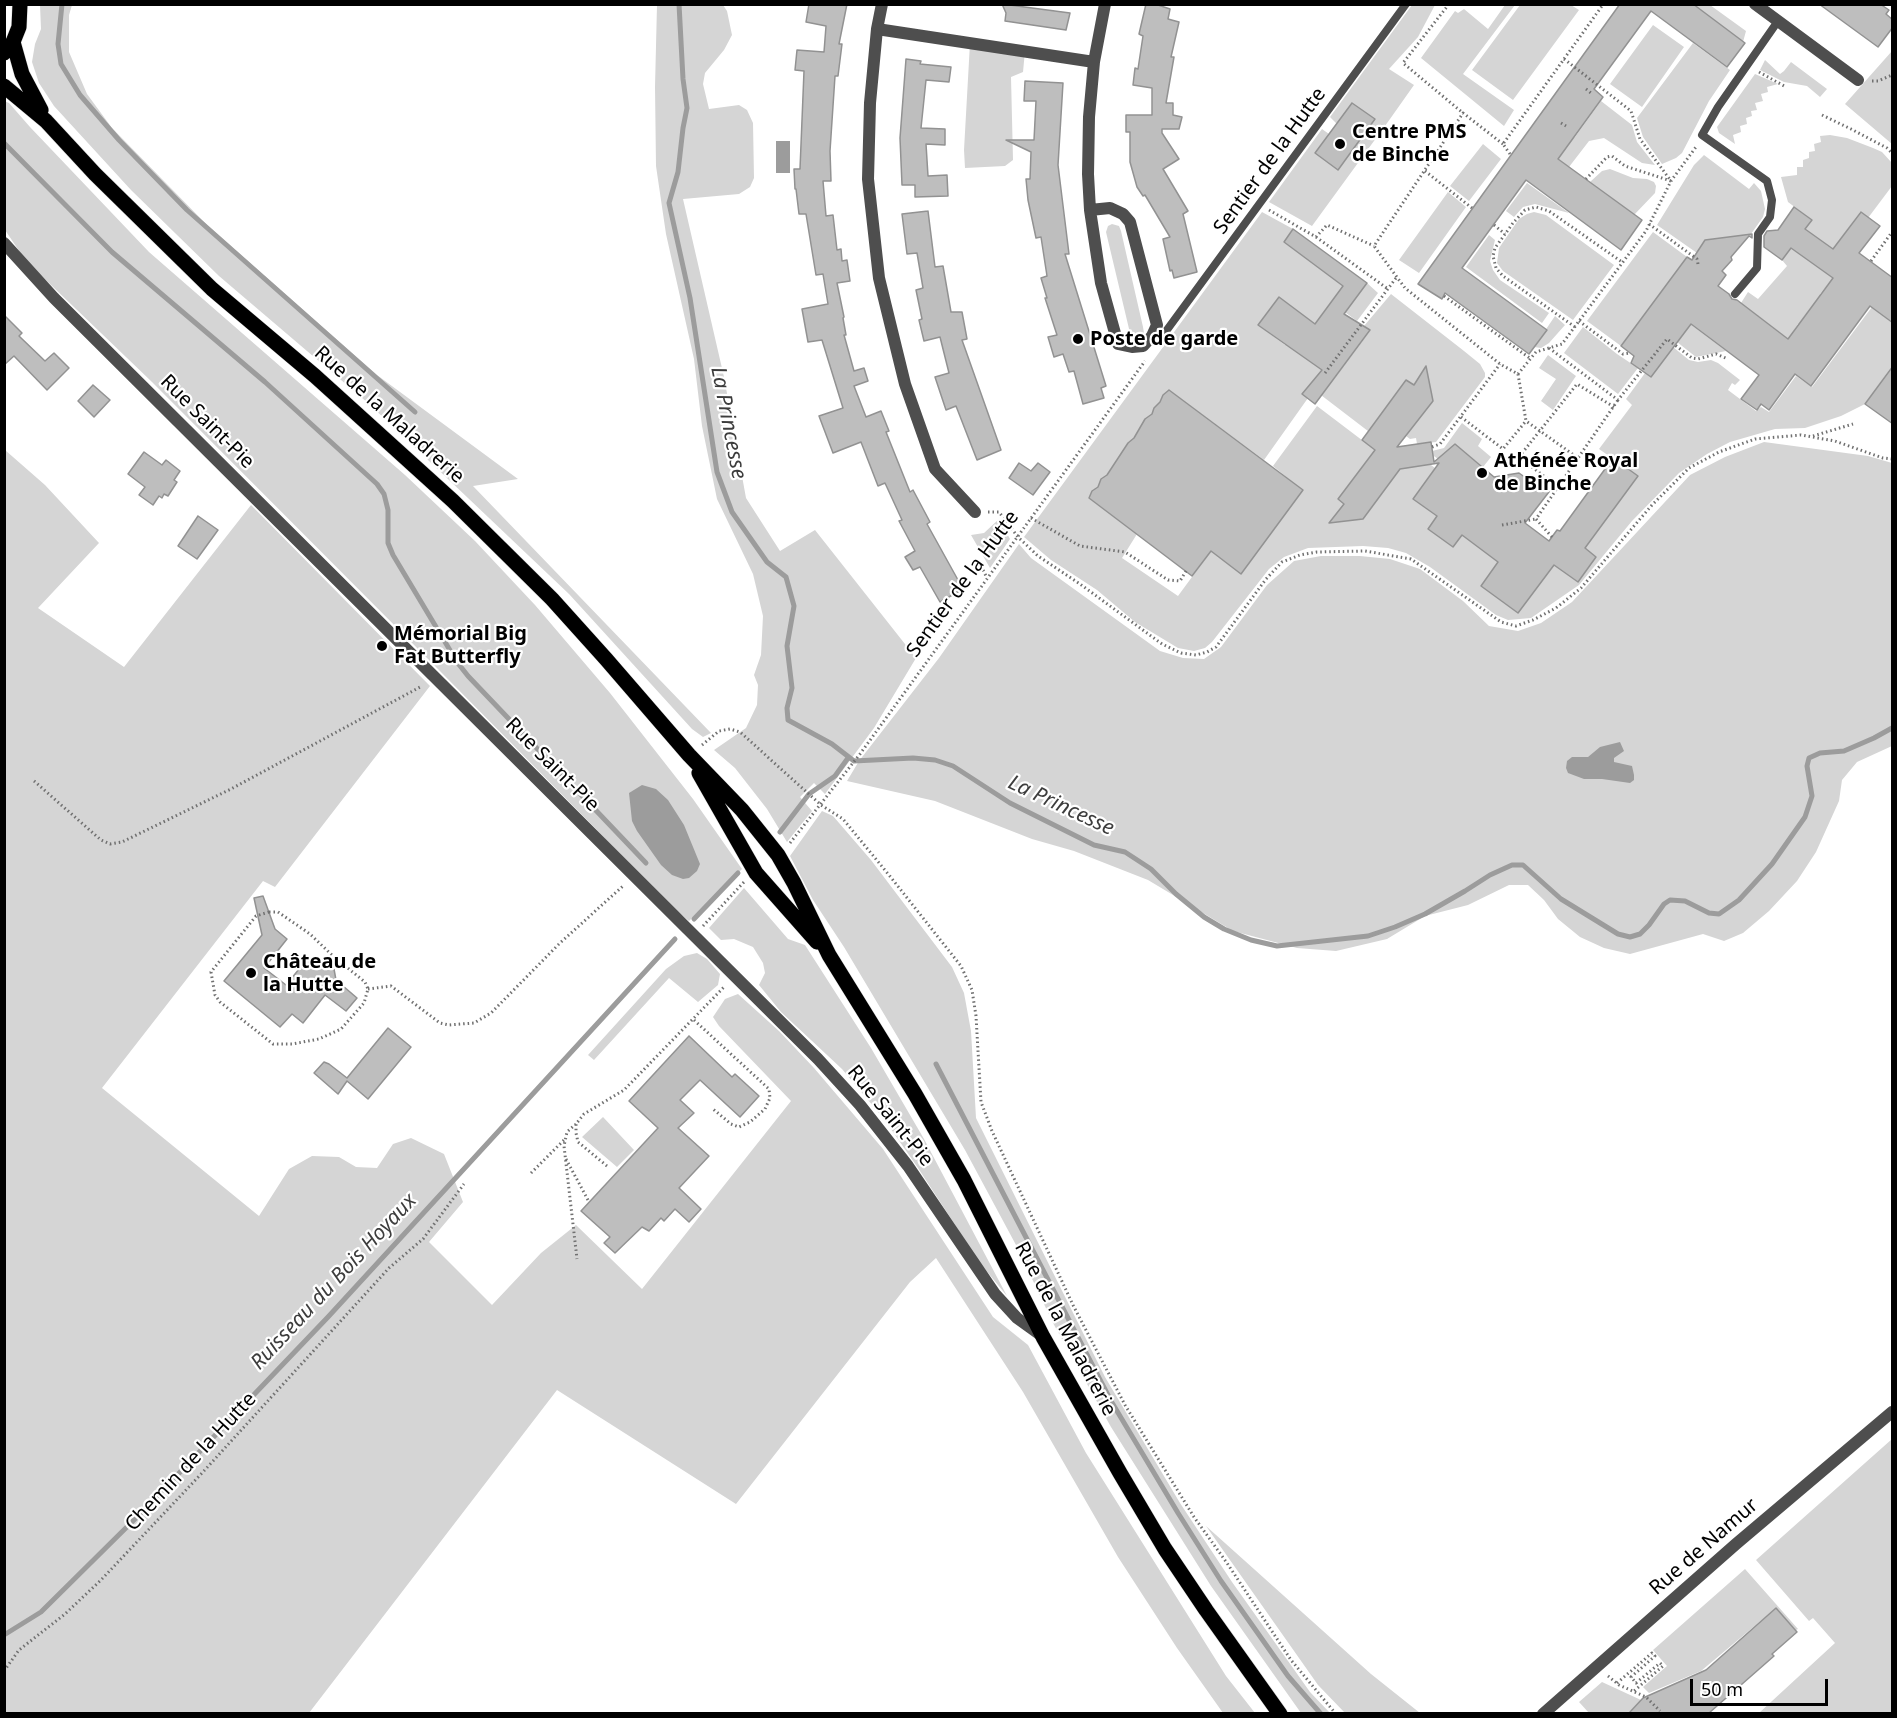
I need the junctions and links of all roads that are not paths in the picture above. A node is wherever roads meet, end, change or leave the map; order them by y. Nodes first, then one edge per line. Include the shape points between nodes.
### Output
1 (20, 4) edge
2 (882, 4) edge
3 (1105, 4) edge
4 (1406, 4) edge
5 (1755, 4) edge
6 (1778, 21) junction
7 (877, 29) junction
8 (9, 47) edge
9 (1095, 62) junction
10 (1858, 81) road end
11 (4, 86) edge
12 (46, 121) junction
13 (1090, 210) junction
14 (4, 243) edge
15 (1735, 294) dead end
16 (1161, 338) dead end
17 (975, 512) road end
18 (689, 755) junction
19 (829, 955) junction
20 (1043, 1337) junction
21 (1893, 1412) edge
22 (1280, 1713) edge
23 (1543, 1713) edge

1 - 8 main road via 19,27
2 - 7 street
3 - 9 street
4 - 16 lane, Sentier de la Hutte
5 - 6 street
6 - 10 street
6 - 15 lane via 1702,135 1767,181 1772,201 1770,217 1758,234 1757,268
7 - 9 street
7 - 17 street via 868,179 879,278 905,384 935,469
8 - 12 main road, Rue de la Maladrerie
9 - 13 street via 1088,145
11 - 12 main road, Rue de la Maladrerie
12 - 18 main road, Rue de la Maladrerie via 212,289 453,501 559,608
13 - 13 street via 1101,283 1118,344 1143,346 1157,325 1130,222 1124,214 1110,208
14 - 20 street, Rue Saint-Pie via 54,298 818,1059 908,1166 995,1294 1017,1318
18 - 19 main road, Rue de la Maladrerie via 756,873
18 - 19 main road, Rue de la Maladrerie via 742,810 778,855
19 - 20 main road, Rue de la Maladrerie via 910,1084 964,1180
20 - 22 main road, Rue de la Maladrerie via 1165,1549
21 - 23 street, Rue de Namur

